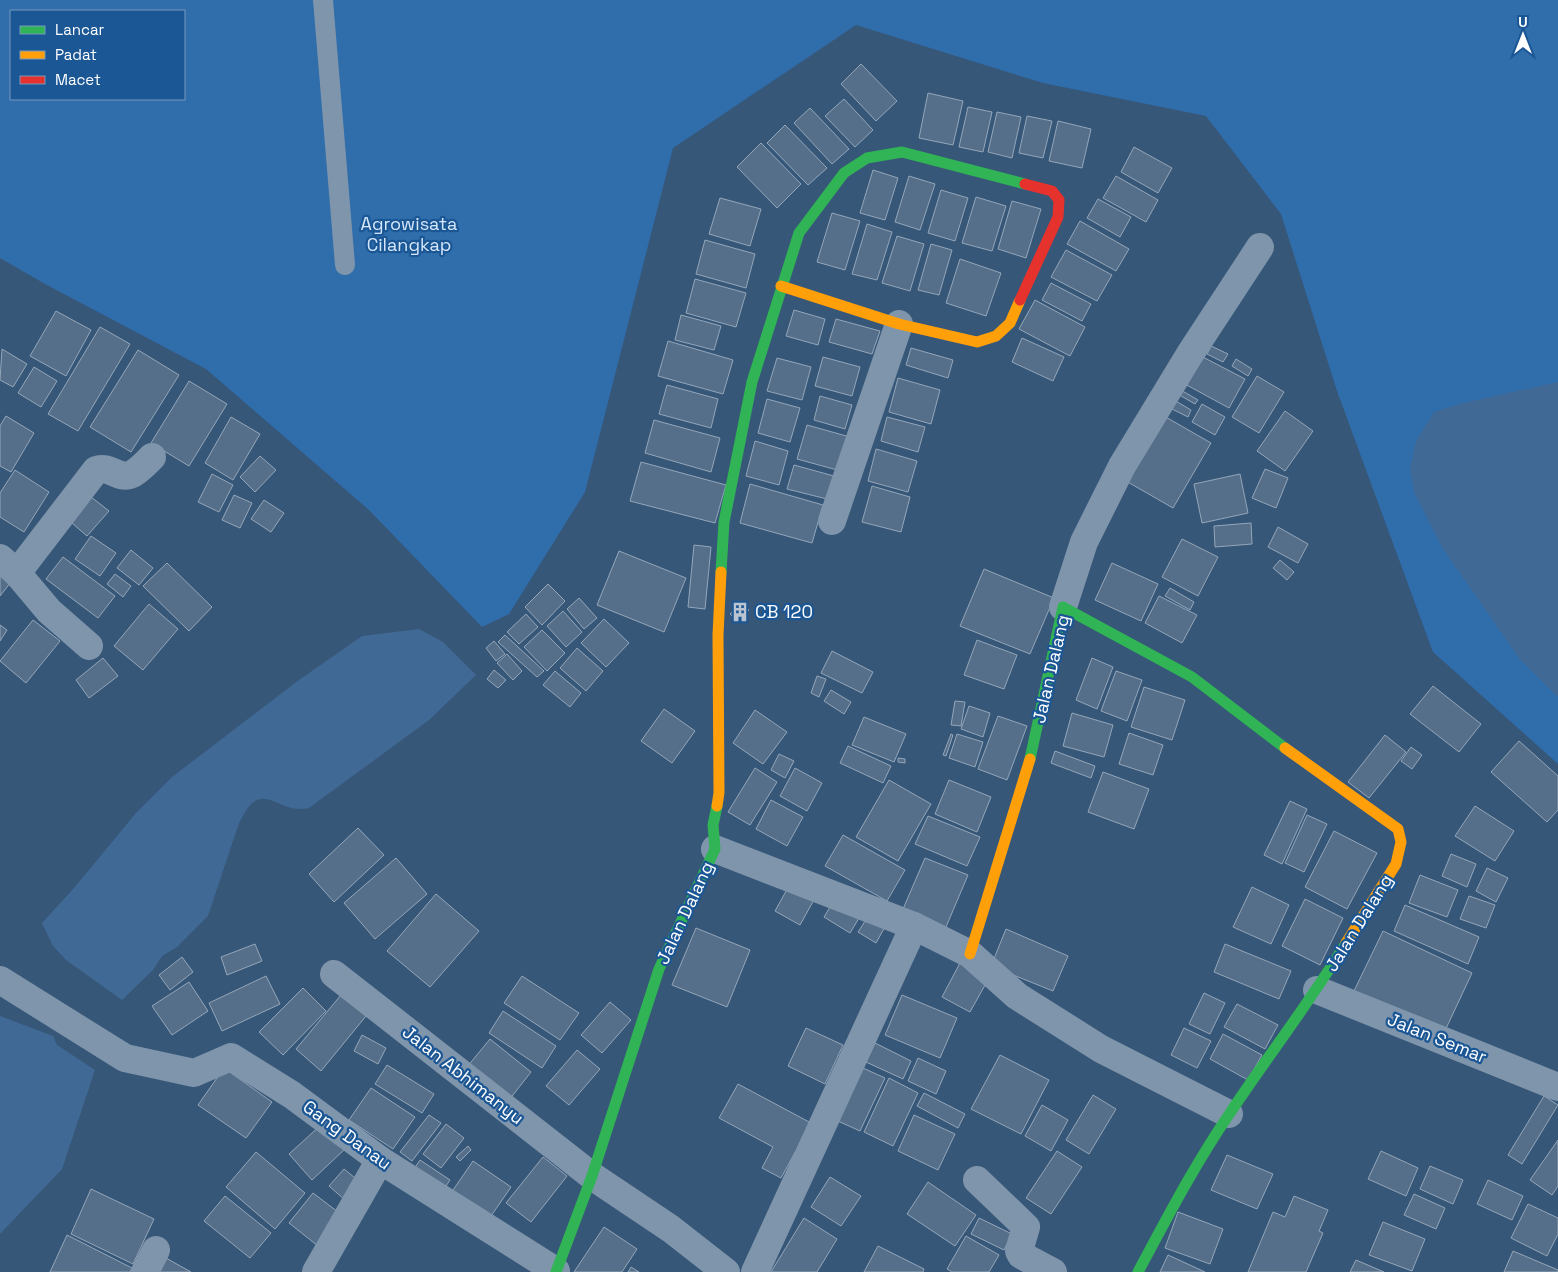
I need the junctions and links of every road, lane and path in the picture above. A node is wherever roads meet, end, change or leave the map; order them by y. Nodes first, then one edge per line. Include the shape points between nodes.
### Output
1 (324, 0) edge
2 (1260, 248) dead end
3 (345, 264) dead end
4 (780, 286) junction
5 (899, 324) junction
6 (152, 457) dead end
7 (832, 521) dead end
8 (8, 565) edge
9 (1063, 607) junction
10 (89, 646) dead end
11 (714, 849) junction
12 (914, 926) junction
13 (970, 954) junction
14 (334, 974) dead end
15 (0, 980) edge
16 (1316, 990) junction
17 (1558, 1086) edge
18 (1230, 1114) junction
19 (380, 1160) junction
20 (592, 1176) junction
21 (977, 1180) dead end
22 (316, 1272) edge
23 (556, 1272) edge
24 (726, 1272) edge
25 (756, 1272) edge
26 (1053, 1272) edge
27 (1138, 1272) edge

1 - 3 lane
2 - 9 street via 1122,466 1084,542
4 - 5 street
4 - 5 street via 799,233 844,173 867,158 902,152 1052,191 1059,200 1058,217 1010,323 996,336 977,342
4 - 11 street via 752,382 724,522 718,635 719,794 713,825
5 - 7 street
6 - 8 street via 129,476 105,468 96,470
8 - 10 street via 49,612
9 - 13 street, Jalan Dalang via 1035,742
9 - 16 street, Jalan Dalang via 1192,677 1398,829 1401,842 1396,864
11 - 12 street, Jalan Dalang
11 - 20 street, Jalan Dalang via 659,969
12 - 13 street, Jalan Dalang
12 - 25 street
13 - 18 street via 1017,996 1101,1049
14 - 20 street, Jalan Abhimanyu
15 - 19 street, Gang Danau via 125,1058 194,1073 231,1057 292,1096
16 - 17 street, Jalan Semar
16 - 18 street, Jalan Dalang
18 - 27 street, Jalan Dalang via 1190,1177
19 - 22 street
19 - 23 street, Gang Danau
20 - 23 street, Jalan Dalang
20 - 24 street via 671,1228
21 - 26 street via 1026,1227 1019,1251 1021,1255

